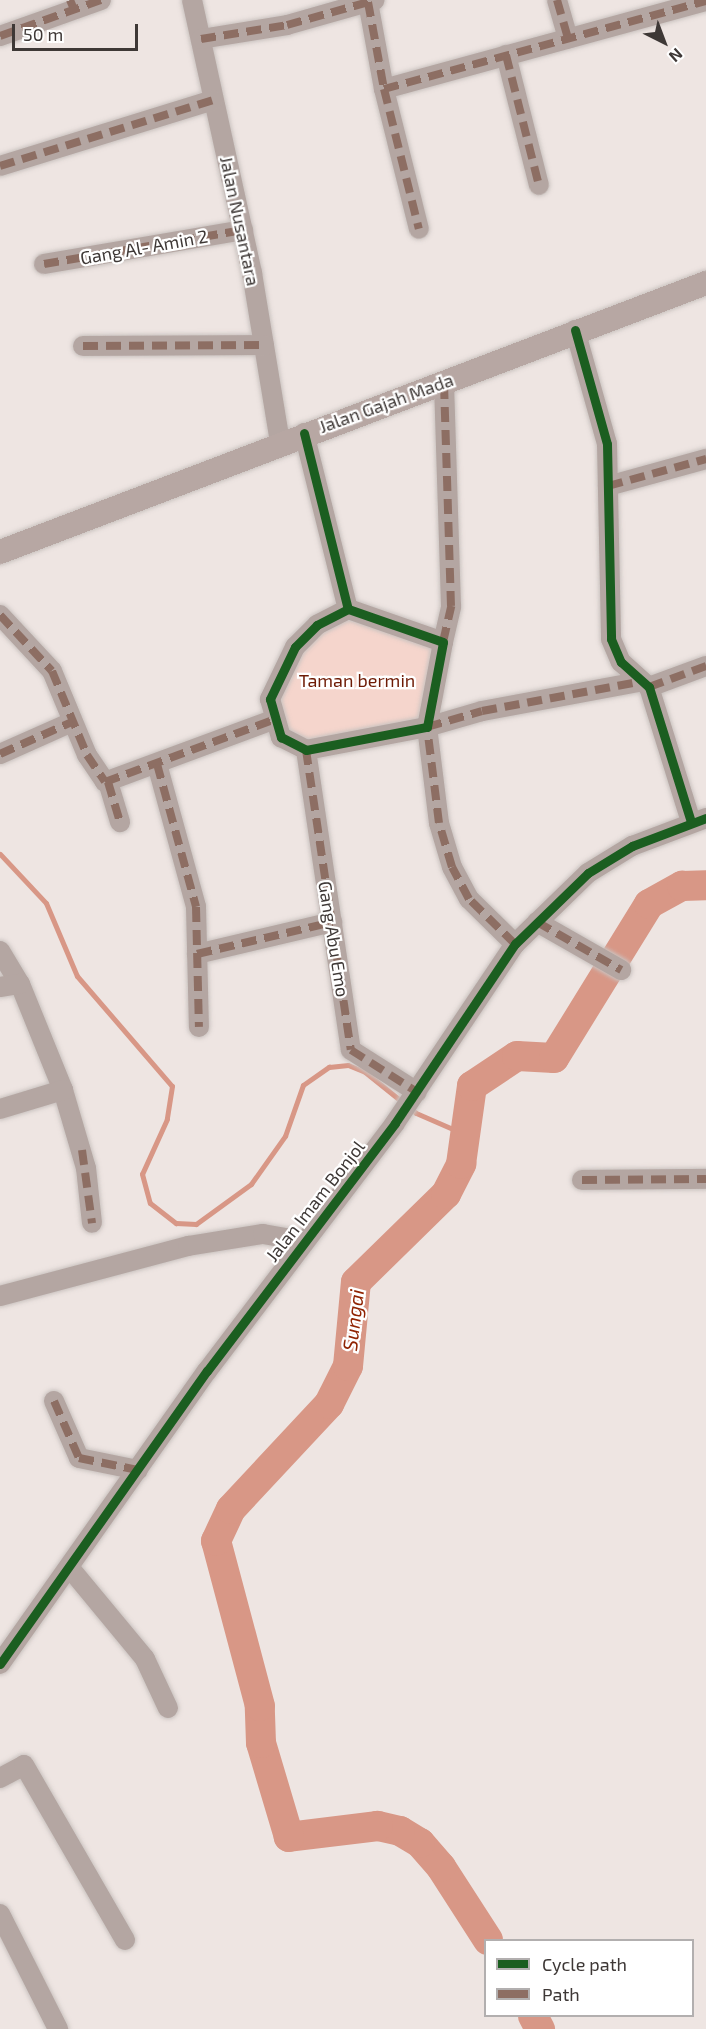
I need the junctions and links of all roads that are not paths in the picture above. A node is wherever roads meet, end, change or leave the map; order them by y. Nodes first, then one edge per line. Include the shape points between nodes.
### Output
1 (101, 0) edge
2 (192, 0) edge
3 (556, 0) edge
4 (372, 1) edge
5 (706, 1) edge
6 (72, 6) edge
7 (0, 36) edge
8 (568, 38) junction
9 (201, 39) junction
10 (506, 55) junction
11 (384, 89) junction
12 (213, 100) junction
13 (0, 166) edge
14 (539, 185) dead end
15 (419, 229) dead end
16 (243, 230) junction
17 (44, 264) dead end
18 (706, 283) edge
19 (575, 330) junction
20 (264, 345) junction
21 (83, 346) dead end
22 (444, 382) junction
23 (304, 433) junction
24 (280, 442) junction
25 (706, 459) edge
26 (608, 486) junction
27 (0, 552) edge
28 (348, 609) junction
29 (0, 615) edge
30 (444, 642) junction
31 (706, 666) edge
32 (643, 685) junction
33 (273, 720) junction
34 (72, 722) junction
35 (427, 727) junction
36 (306, 750) junction
37 (0, 754) edge
38 (157, 764) junction
39 (108, 782) junction
40 (698, 820) edge
41 (120, 822) dead end
42 (332, 922) junction
43 (537, 922) junction
44 (515, 944) junction
45 (0, 951) edge
46 (197, 954) junction
47 (621, 970) dead end
48 (20, 984) junction
49 (0, 987) edge
50 (199, 1027) dead end
51 (63, 1090) junction
52 (409, 1103) junction
53 (0, 1109) edge
54 (706, 1179) edge
55 (582, 1180) dead end
56 (92, 1223) dead end
57 (303, 1241) junction
58 (0, 1296) edge
59 (54, 1401) dead end
60 (138, 1470) junction
61 (69, 1567) junction
62 (0, 1664) edge
63 (168, 1708) dead end
64 (0, 1778) edge
65 (0, 1914) edge
66 (125, 1940) dead end
67 (57, 2029) edge

1 - 6 street
2 - 9 street, Jalan Nusantara
3 - 8 street
4 - 9 street via 287,25
4 - 11 street
5 - 8 street
6 - 7 street
8 - 10 street
9 - 12 street, Jalan Nusantara
10 - 11 street
10 - 14 street
11 - 15 street
12 - 13 street
12 - 16 street, Jalan Nusantara
16 - 17 street, Gang Al- Amin 2
16 - 20 street, Jalan Nusantara
18 - 19 main road, Jalan Gajah Mada
19 - 22 main road, Jalan Gajah Mada
19 - 26 street via 605,425
20 - 21 street
20 - 24 street, Jalan Nusantara
22 - 23 main road, Jalan Gajah Mada
22 - 30 street via 451,606
23 - 24 main road, Jalan Gajah Mada
23 - 28 street
24 - 27 main road, Jalan Gajah Mada
25 - 26 street
26 - 32 street via 611,639
28 - 30 street
28 - 33 street via 317,625 296,647 270,699
29 - 34 street via 52,671
30 - 35 street
31 - 32 street
32 - 35 street via 482,711
32 - 40 street
33 - 36 street via 281,737
33 - 38 street
34 - 37 street
34 - 39 street via 99,776
35 - 36 street
35 - 44 street via 439,823 452,867 469,899
36 - 42 street, Gang Abu Emo
38 - 39 street
38 - 46 street via 196,907
39 - 41 street
40 - 43 street, Jalan Imam Bonjol via 632,846 588,873
42 - 46 street
42 - 52 street, Gang Abu Emo via 351,1050
43 - 44 street, Jalan Imam Bonjol
43 - 47 street
44 - 52 street, Jalan Imam Bonjol
45 - 48 street
46 - 50 street
48 - 49 street
48 - 51 street
51 - 53 street
51 - 56 street via 88,1178
52 - 57 street, Jalan Imam Bonjol
54 - 55 street
57 - 58 street via 263,1234 188,1245
57 - 60 street, Jalan Imam Bonjol
59 - 60 street via 79,1458
60 - 61 street, Jalan Imam Bonjol
61 - 62 street, Jalan Imam Bonjol
61 - 63 street via 145,1659
64 - 66 street via 24,1765
65 - 67 street

